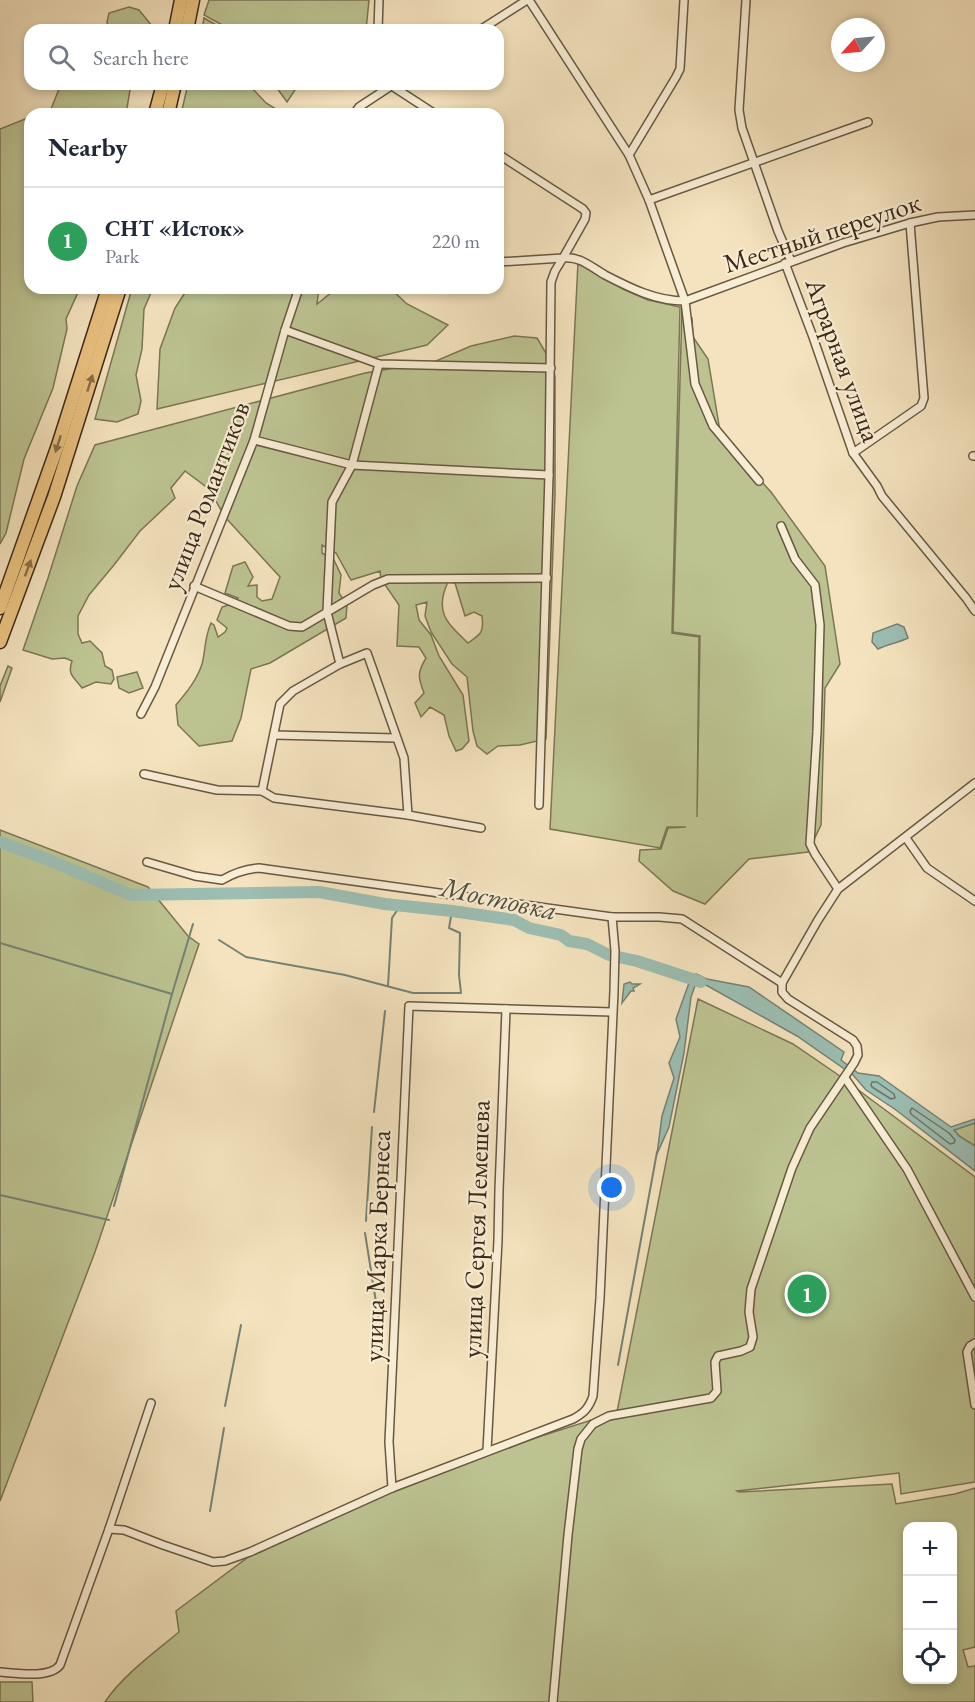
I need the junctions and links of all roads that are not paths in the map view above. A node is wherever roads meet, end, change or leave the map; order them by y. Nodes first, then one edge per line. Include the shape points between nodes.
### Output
1 (181, 0) edge
2 (194, 0) edge
3 (380, 0) edge
4 (528, 0) edge
5 (684, 0) edge
6 (746, 0) edge
7 (176, 24) edge
8 (188, 24) edge
9 (378, 24) edge
10 (490, 24) edge
11 (161, 90) edge
12 (174, 90) edge
13 (384, 90) edge
14 (399, 90) edge
15 (157, 108) edge
16 (169, 108) edge
17 (358, 108) edge
18 (426, 108) edge
19 (868, 122) dead end
20 (629, 155) junction
21 (504, 158) edge
22 (754, 163) junction
23 (650, 200) junction
24 (975, 215) edge
25 (910, 223) junction
26 (563, 258) junction
27 (504, 262) edge
28 (788, 262) junction
29 (106, 294) edge
30 (118, 294) edge
31 (297, 294) edge
32 (685, 301) junction
33 (285, 330) junction
34 (379, 364) junction
35 (551, 368) junction
36 (254, 440) junction
37 (853, 453) junction
38 (351, 465) junction
39 (549, 475) junction
40 (759, 481) dead end
41 (782, 526) dead end
42 (547, 578) junction
43 (194, 586) junction
44 (0, 608) edge
45 (975, 611) edge
46 (327, 612) junction
47 (0, 642) edge
48 (340, 664) junction
49 (141, 714) dead end
50 (273, 735) junction
51 (396, 738) junction
52 (144, 774) dead end
53 (975, 783) edge
54 (262, 791) junction
55 (539, 805) dead end
56 (408, 815) junction
57 (481, 828) dead end
58 (906, 838) junction
59 (147, 862) dead end
60 (838, 890) junction
61 (975, 901) edge
62 (612, 917) junction
63 (782, 983) junction
64 (506, 1009) junction
65 (612, 1012) junction
66 (846, 1076) junction
67 (975, 1297) edge
68 (975, 1343) edge
69 (151, 1403) dead end
70 (975, 1405) edge
71 (487, 1451) junction
72 (392, 1488) junction
73 (109, 1529) junction
74 (0, 1672) edge
75 (553, 1702) edge

1 - 7 highway
2 - 8 highway
3 - 9 street
4 - 10 street
4 - 20 street
5 - 20 street via 680,69
6 - 22 street, Аграрная улица via 740,111
11 - 15 highway
12 - 16 highway
13 - 17 street
14 - 18 street
19 - 22 street
20 - 23 street
21 - 26 street via 586,213
22 - 23 street
22 - 28 street, Аграрная улица
23 - 32 street
24 - 25 street, Местный переулок
25 - 28 street, Местный переулок
25 - 37 street via 924,398 921,406
26 - 27 street
26 - 32 street via 577,258 652,296
26 - 35 street via 551,282
28 - 32 street, Местный переулок
28 - 37 street, Аграрная улица
29 -> 44 highway
47 -> 30 highway via 54,497
31 - 33 street, улица Романтиков
32 - 40 street via 695,384 713,426
33 - 34 street
33 - 36 street, улица Романтиков
34 - 35 street
34 - 38 street
35 - 39 street
36 - 38 street
36 - 43 street, улица Романтиков
37 - 45 street, Аграрная улица via 882,496
38 - 39 street
38 - 46 street via 332,502
39 - 42 street
41 - 60 street via 795,559 816,585 820,625 810,844
42 - 46 street via 388,579
42 - 55 street
43 - 46 street via 289,627 302,627
43 - 49 street, улица Романтиков
46 - 48 street
48 - 50 street via 293,691 280,704
48 - 51 street via 368,653
50 - 51 street
50 - 54 street
51 - 56 street via 404,758
52 - 54 street via 217,790
53 - 58 street
54 - 56 street via 274,798
56 - 57 street
58 - 60 street
58 - 61 street via 927,868
59 - 62 street via 222,880 245,869 260,868
60 - 63 street
62 - 63 street via 682,919
62 - 65 street
63 - 66 street via 782,992 788,999 853,1040 858,1055
64 - 65 street
64 - 71 street, улица Сергея Лемешева
64 - 72 street, улица Марка Бернеса via 409,1006 389,1443
65 - 71 street via 593,1396 590,1406 573,1419
66 - 67 street via 907,1169
66 - 75 street via 810,1128 792,1168 751,1288 750,1347 718,1356 714,1395 609,1416 593,1424 581,1439
68 - 70 street via 967,1352
69 - 73 street
71 - 72 street
72 - 73 street via 225,1561 213,1562 124,1530
73 - 74 street via 57,1669 40,1674

